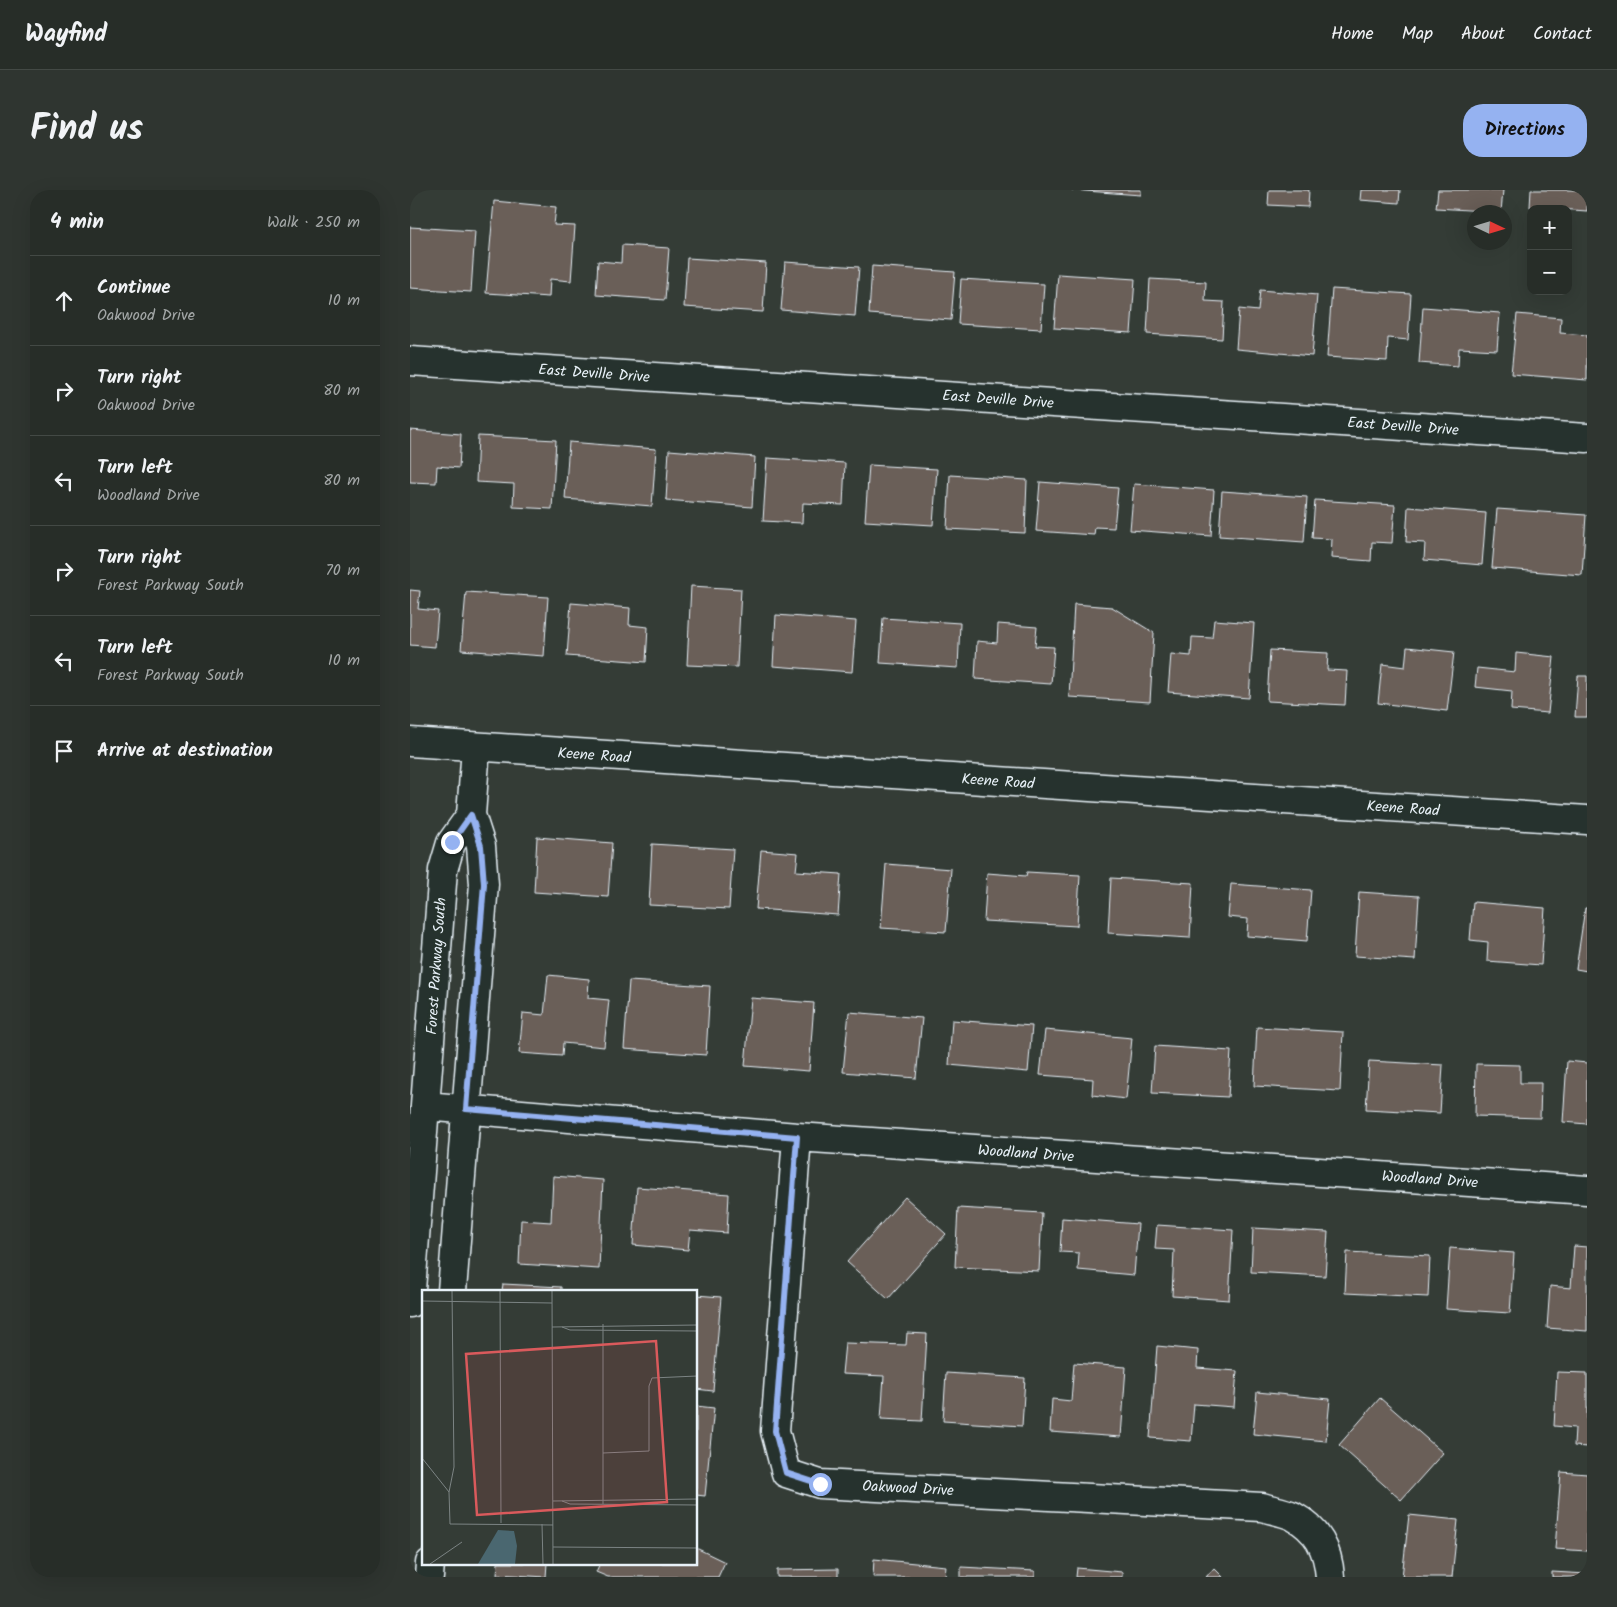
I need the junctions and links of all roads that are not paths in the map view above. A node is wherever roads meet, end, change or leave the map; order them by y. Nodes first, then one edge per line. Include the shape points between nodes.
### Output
1 (410, 361) edge
2 (1587, 438) edge
3 (410, 742) edge
4 (476, 747) junction
5 (471, 815) junction
6 (1587, 820) edge
7 (425, 1106) junction
8 (466, 1109) junction
9 (797, 1137) junction
10 (1587, 1190) edge
11 (452, 1290) edge
12 (410, 1303) edge
13 (430, 1564) edge
14 (429, 1577) edge
15 (1330, 1577) edge

1 - 2 street, East Deville Drive
3 - 4 street, Keene Road
4 - 5 street
4 - 6 street, Keene Road
5 - 7 street, Forest Parkway South via 452,842 443,870
5 - 8 street via 481,846 484,884
7 - 8 street, Woodland Drive
7 - 12 street, Forest Parkway South
8 - 9 street, Woodland Drive
8 - 11 street
9 - 10 street, Woodland Drive
9 - 15 street, Oakwood Drive via 775,1431 786,1473 820,1484 1262,1507 1292,1516 1315,1532 1329,1560
13 - 14 street

